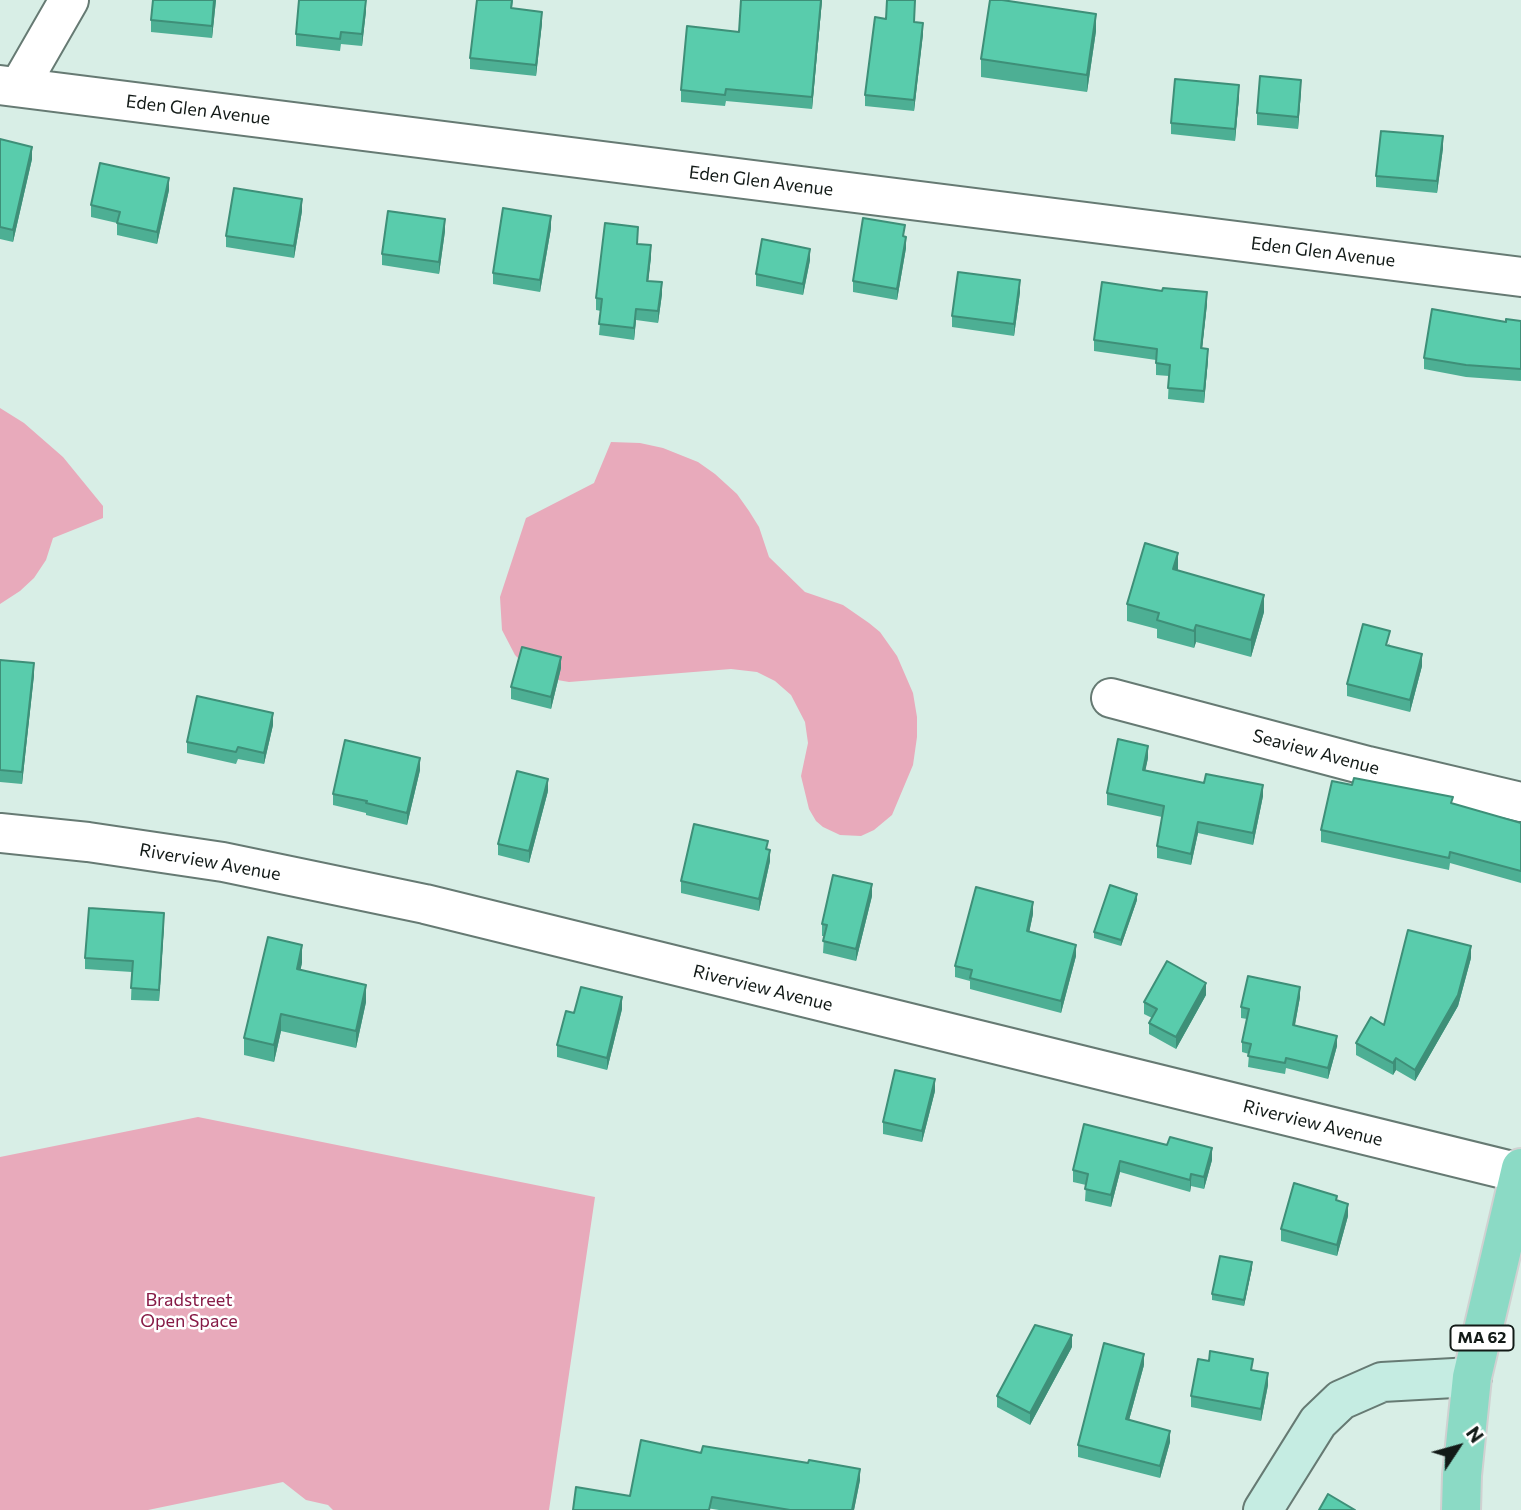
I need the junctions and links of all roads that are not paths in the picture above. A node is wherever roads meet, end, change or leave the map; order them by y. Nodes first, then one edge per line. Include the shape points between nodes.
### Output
1 (69, 0) edge
2 (9, 86) edge
3 (1521, 277) edge
4 (1111, 698) dead end
5 (1521, 802) edge
6 (0, 833) edge
7 (1520, 1171) edge
8 (1472, 1377) junction
9 (1263, 1510) edge
10 (1461, 1510) edge

1 - 2 street
2 - 3 street, Eden Glen Avenue
4 - 5 street, Seaview Avenue
6 - 7 street, Riverview Avenue via 223,862 425,904
7 - 8 main road, MA 62
8 - 9 main road via 1382,1382 1341,1400 1318,1422
8 - 10 main road, MA 62

